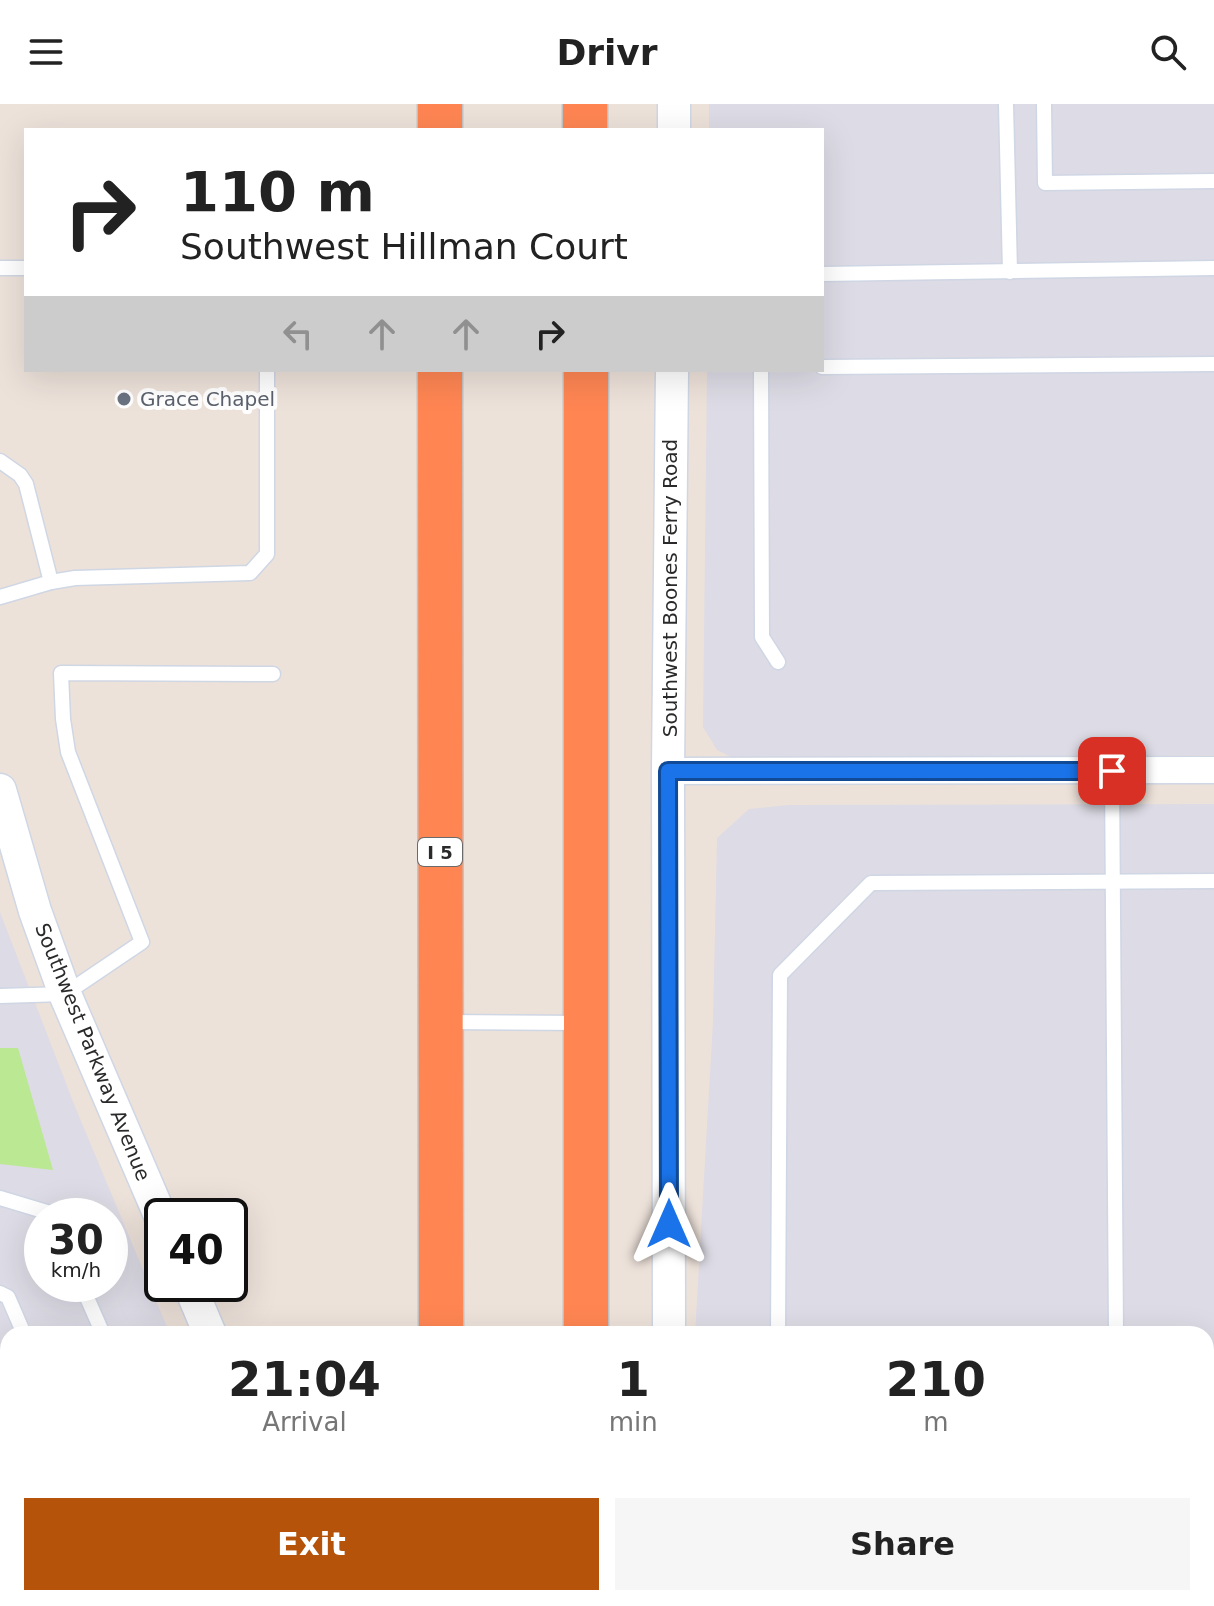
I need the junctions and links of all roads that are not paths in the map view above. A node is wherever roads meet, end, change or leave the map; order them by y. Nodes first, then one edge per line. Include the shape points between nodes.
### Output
1 (440, 104) edge
2 (585, 104) edge
3 (674, 104) edge
4 (1006, 104) edge
5 (1044, 104) edge
6 (440, 128) edge
7 (585, 128) edge
8 (674, 128) edge
9 (1214, 181) edge
10 (0, 268) edge
11 (24, 268) edge
12 (1214, 268) edge
13 (1010, 272) junction
14 (824, 274) edge
15 (1214, 364) edge
16 (824, 367) edge
17 (267, 372) edge
18 (440, 372) edge
19 (586, 372) edge
20 (672, 372) edge
21 (761, 372) edge
22 (0, 461) edge
23 (51, 582) junction
24 (0, 597) edge
25 (778, 662) dead end
26 (273, 674) dead end
27 (1214, 770) edge
28 (668, 771) junction
29 (1112, 771) junction
30 (0, 790) edge
31 (1114, 881) junction
32 (1214, 881) edge
33 (65, 994) junction
34 (0, 996) edge
35 (440, 1022) junction
36 (586, 1023) junction
37 (0, 1198) edge
38 (153, 1198) edge
39 (24, 1205) edge
40 (0, 1293) edge
41 (89, 1302) edge
42 (197, 1302) edge
43 (21, 1326) edge
44 (99, 1326) edge
45 (207, 1326) edge
46 (441, 1326) edge
47 (586, 1326) edge
48 (669, 1326) edge
49 (778, 1326) edge
50 (1116, 1326) edge

1 - 6 highway
2 - 7 highway
3 - 8 street
4 - 13 lane
5 - 9 lane via 1045,183
10 - 11 lane
12 - 13 lane
13 - 14 lane
15 - 16 lane
17 - 23 lane via 267,554 250,573
18 - 35 highway, I 5
19 - 36 highway
20 - 28 street, Southwest Boones Ferry Road
21 - 25 lane via 762,637
22 - 23 lane via 26,484
23 - 24 lane
26 - 33 lane via 61,673 68,752 142,942
27 - 29 street
28 - 29 street
28 - 48 street, Southwest Boones Ferry Road
29 - 31 lane
30 - 33 street, Southwest Parkway Avenue
31 - 32 lane
31 - 49 lane via 871,883 780,975
31 - 50 lane
33 - 34 lane
33 - 38 street, Southwest Parkway Avenue
35 - 36 lane
35 - 46 highway, I 5
36 - 47 highway
37 - 39 lane
40 - 43 lane via 8,1297
41 - 44 lane
42 - 45 street

